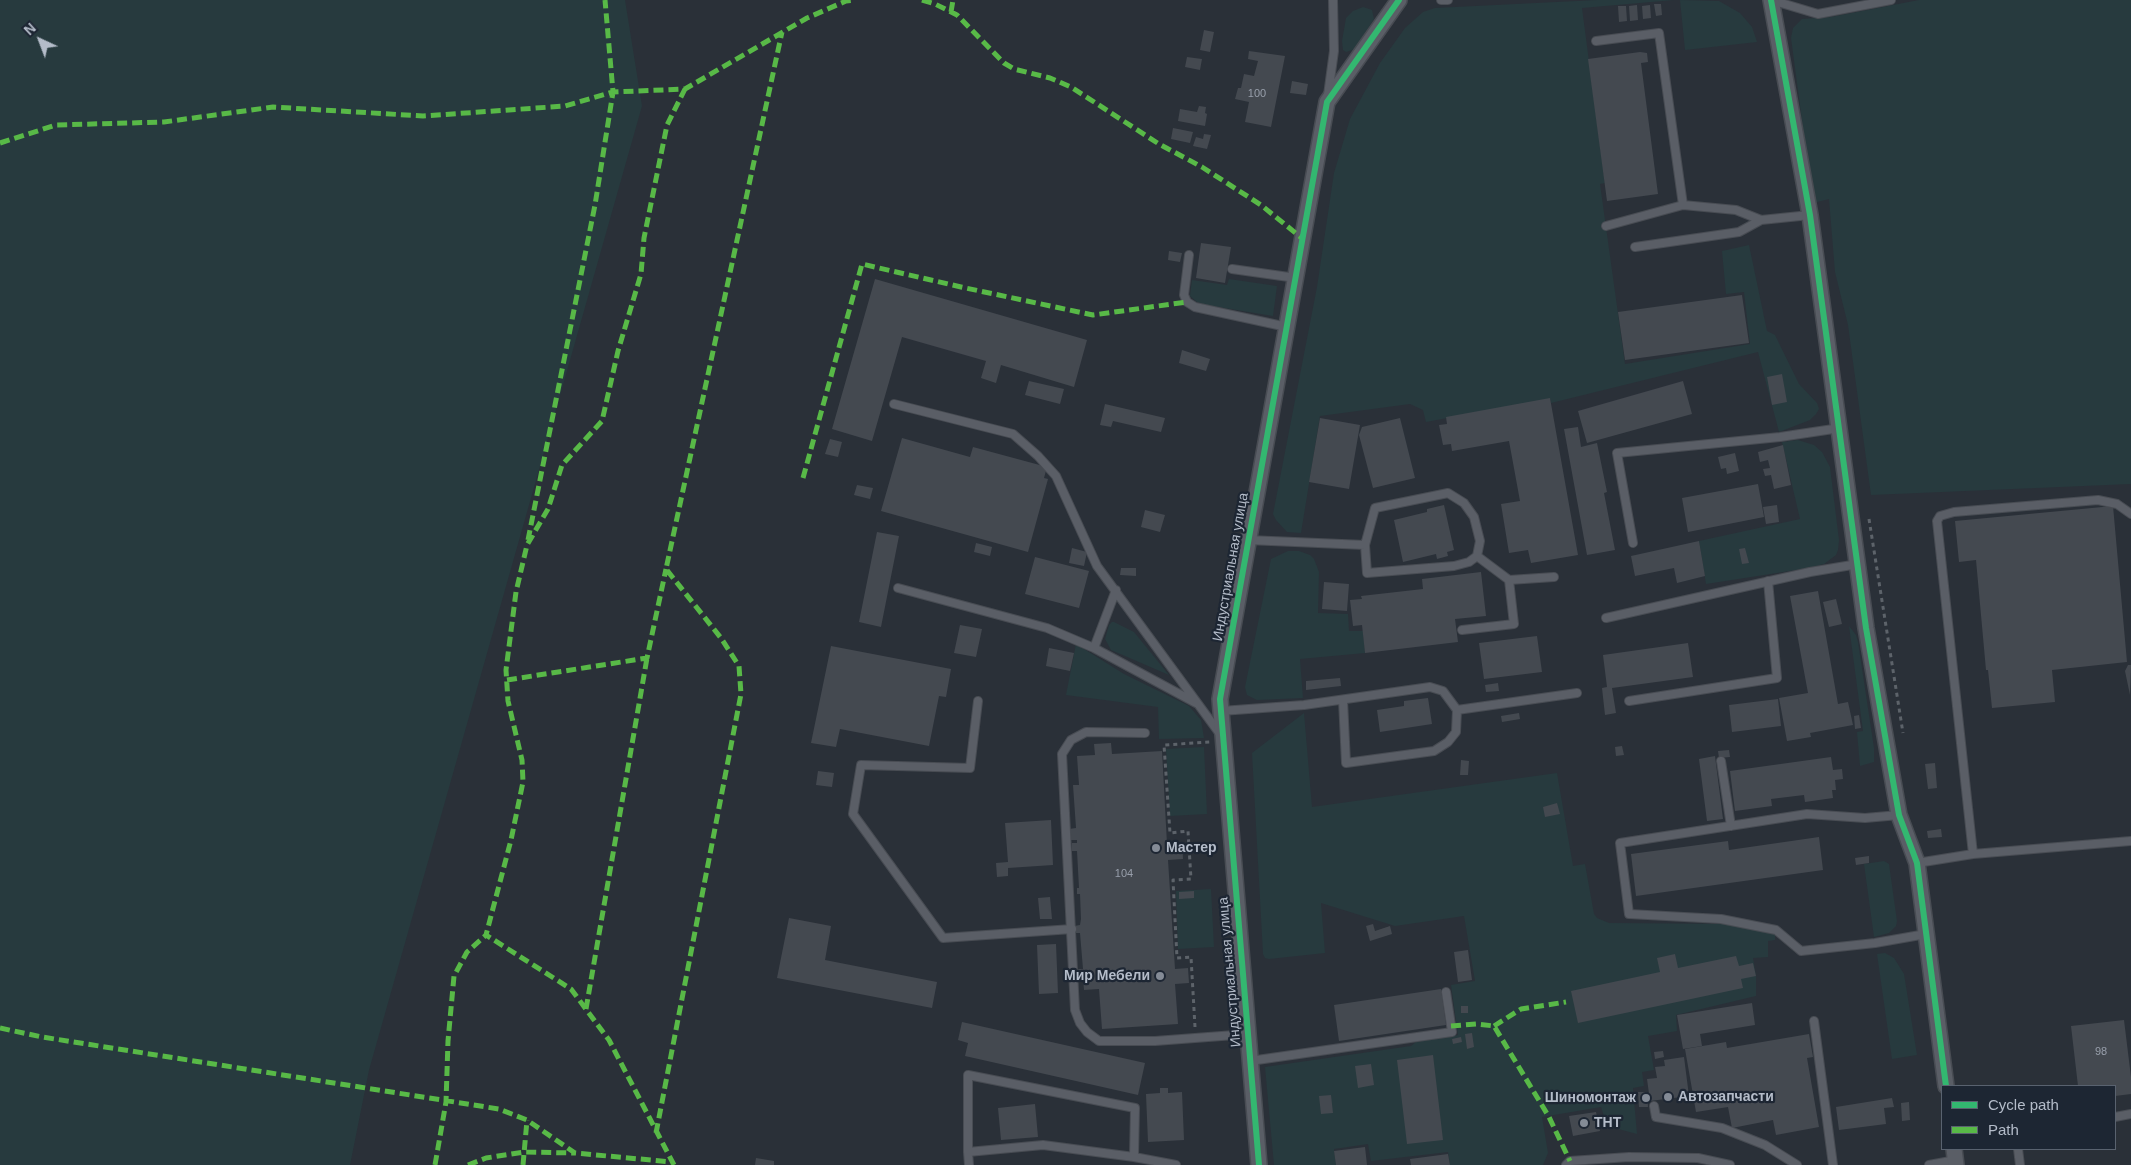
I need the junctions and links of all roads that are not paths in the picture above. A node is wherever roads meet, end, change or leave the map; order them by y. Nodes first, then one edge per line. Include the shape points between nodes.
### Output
1 (1333, 0) edge
2 (1399, 0) edge
3 (1441, 0) edge
4 (1448, 0) edge
5 (1770, 0) edge
6 (1891, 0) edge
7 (1596, 41) dead end
8 (1328, 102) junction
9 (1683, 205) junction
10 (1810, 215) junction
11 (1761, 220) junction
12 (1606, 226) dead end
13 (1634, 247) dead end
14 (1189, 255) dead end
15 (1232, 269) dead end
16 (1296, 278) junction
17 (1287, 327) junction
18 (894, 404) dead end
19 (1840, 428) junction
20 (2131, 514) edge
21 (1248, 540) junction
22 (1633, 543) dead end
23 (1364, 545) junction
24 (1477, 556) junction
25 (1858, 564) junction
26 (1554, 577) dead end
27 (1509, 580) junction
28 (1768, 582) junction
29 (898, 588) dead end
30 (1116, 590) junction
31 (1606, 618) dead end
32 (1462, 630) dead end
33 (1094, 648) junction
34 (1577, 693) dead end
35 (1342, 700) junction
36 (978, 701) dead end
37 (1629, 701) dead end
38 (1198, 704) junction
39 (1457, 710) junction
40 (1220, 711) junction
41 (1145, 733) dead end
42 (1223, 739) junction
43 (1721, 761) dead end
44 (1899, 815) junction
45 (1731, 826) junction
46 (2131, 841) edge
47 (1974, 854) junction
48 (1917, 863) junction
49 (1072, 929) junction
50 (1926, 934) junction
51 (1446, 992) dead end
52 (1814, 1021) dead end
53 (1248, 1034) junction
54 (1250, 1061) junction
55 (1946, 1085) edge
56 (1654, 1106) dead end
57 (2131, 1114) edge
58 (2116, 1117) edge
59 (2018, 1150) edge
60 (968, 1152) junction
61 (1134, 1157) junction
62 (1955, 1158) edge
63 (969, 1165) edge
64 (1176, 1165) edge
65 (1259, 1165) edge
66 (1566, 1165) edge
67 (1730, 1165) edge
68 (1797, 1165) edge
69 (1834, 1165) edge
70 (1930, 1165) edge
71 (2020, 1165) edge

1 - 8 lane via 1334,52
2 - 8 street, Индустриальная улица
3 - 4 lane
5 - 6 lane via 1818,14
5 - 10 street
7 - 9 lane via 1659,33
8 - 16 street, Индустриальная улица
9 - 11 lane via 1736,210
9 - 12 lane
10 - 11 lane
10 - 19 street
11 - 13 lane via 1740,232
14 - 17 lane via 1184,296 1187,302 1195,307
15 - 16 lane
16 - 17 street, Индустриальная улица
17 - 21 street, Индустриальная улица
18 - 30 lane via 1013,434 1056,476 1097,566
19 - 22 lane via 1617,453
19 - 25 street
20 - 47 lane via 2117,504 2098,500 1954,512 1940,516 1937,521
21 - 23 lane
21 - 40 street, Индустриальная улица
23 - 24 lane via 1366,573 1454,566
23 - 24 lane via 1375,508 1448,493 1464,503 1474,517 1480,541
24 - 27 lane
25 - 28 lane
25 - 44 street
26 - 27 lane
27 - 32 lane via 1514,624
28 - 31 lane
28 - 37 lane via 1778,678
29 - 33 lane via 1047,628
30 - 33 lane
30 - 38 lane
33 - 38 lane
34 - 39 lane
35 - 39 lane via 1430,687 1443,691
35 - 39 lane via 1346,763 1434,751 1456,732
35 - 40 lane
36 - 49 lane via 970,768 861,765 853,814 943,938
38 - 42 lane
40 - 42 street, Индустриальная улица
41 - 49 lane via 1086,732 1071,740 1062,754
42 - 53 street, Индустриальная улица
43 - 45 lane
44 - 45 lane via 1865,818 1807,814
44 - 48 street
45 - 50 lane via 1620,843 1629,914 1721,919 1776,930 1801,950
46 - 47 lane
47 - 48 lane
48 - 50 street
49 - 53 lane via 1075,1010 1087,1032 1100,1041 1155,1041
50 - 55 street
51 - 54 lane via 1452,1032
52 - 69 lane
53 - 54 street, Индустриальная улица
54 - 65 street, Индустриальная улица
56 - 68 lane via 1656,1117 1722,1128 1765,1145
57 - 58 lane
59 - 71 lane
60 - 61 lane via 1043,1146
60 - 61 lane via 968,1075 1135,1108
60 - 63 lane
61 - 64 lane
62 - 70 lane
66 - 67 lane via 1570,1161 1629,1157 1698,1158

